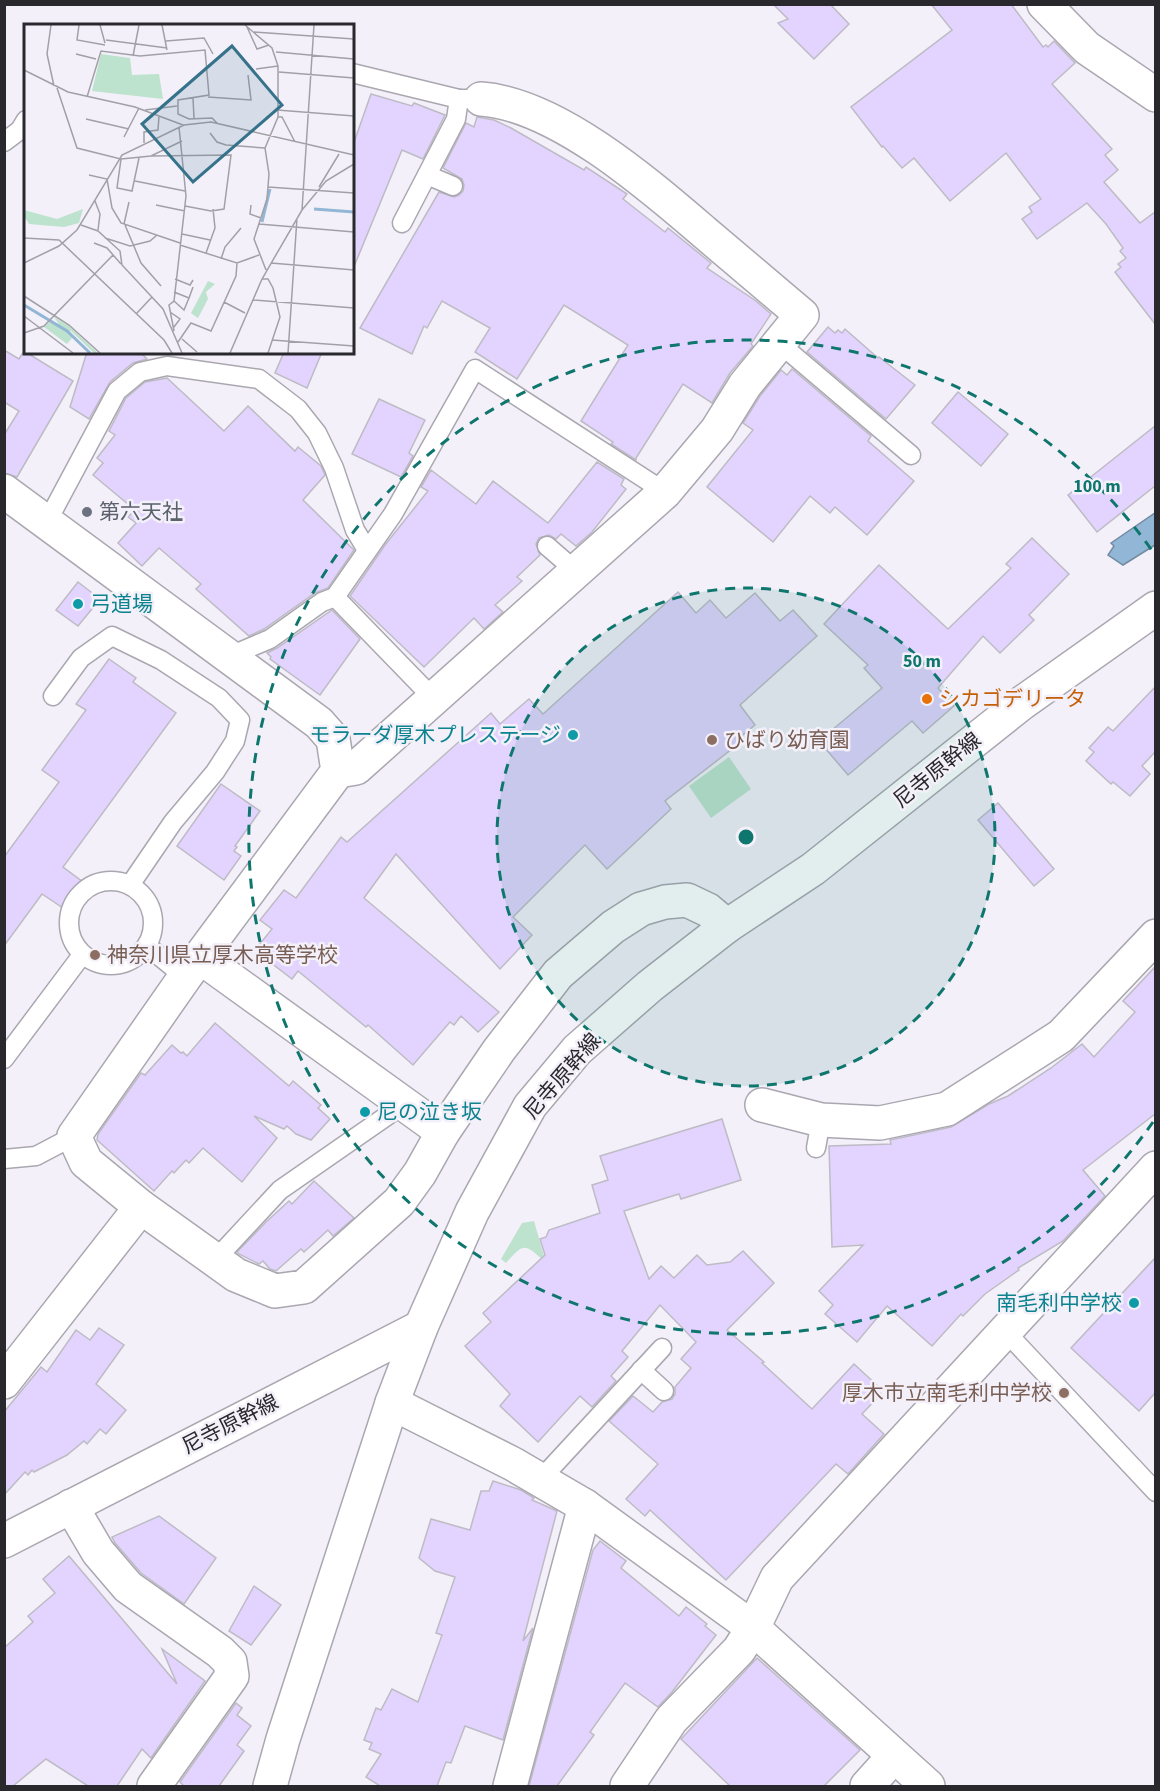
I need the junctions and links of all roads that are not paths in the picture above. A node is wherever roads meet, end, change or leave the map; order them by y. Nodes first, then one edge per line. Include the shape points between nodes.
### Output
1 (1044, 4) edge
2 (354, 73) edge
3 (1155, 95) edge
4 (470, 99) junction
5 (24, 123) edge
6 (4, 141) edge
7 (427, 175) junction
8 (453, 186) dead end
9 (402, 223) dead end
10 (779, 343) junction
11 (912, 454) dead end
12 (4, 491) edge
13 (665, 492) junction
14 (47, 522) junction
15 (548, 546) dead end
16 (367, 550) junction
17 (577, 572) junction
18 (334, 597) junction
19 (1155, 608) edge
20 (230, 656) junction
21 (53, 696) dead end
22 (435, 700) junction
23 (338, 771) junction
24 (130, 885) junction
25 (727, 926) junction
26 (1155, 936) edge
27 (147, 946) junction
28 (82, 955) junction
29 (193, 967) junction
30 (4, 1059) edge
31 (404, 1104) junction
32 (762, 1105) dead end
33 (443, 1132) junction
34 (74, 1136) junction
35 (4, 1159) edge
36 (1155, 1168) edge
37 (141, 1207) junction
38 (215, 1260) junction
39 (421, 1327) junction
40 (1005, 1331) junction
41 (662, 1348) dead end
42 (640, 1370) junction
43 (4, 1382) edge
44 (664, 1391) dead end
45 (392, 1402) junction
46 (543, 1482) junction
47 (1155, 1492) edge
48 (71, 1506) junction
49 (585, 1506) junction
50 (4, 1541) edge
51 (753, 1628) junction
52 (894, 1756) junction
53 (154, 1786) edge
54 (270, 1786) edge
55 (510, 1786) edge
56 (627, 1786) edge
57 (867, 1786) edge
58 (928, 1786) edge

1 - 3 street via 1087,48
2 - 4 lane
4 - 7 lane
4 - 10 street via 491,100 524,110 592,144 663,197 802,315
5 - 6 lane
7 - 8 lane
7 - 9 lane
10 - 11 lane
10 - 13 street via 745,385 717,430
12 - 14 street
13 - 16 lane via 475,369 393,514
13 - 17 street
14 - 16 lane via 117,391 140,372 167,366 259,378 298,409 334,468 355,530
14 - 20 street
15 - 17 lane
16 - 18 lane
17 - 22 street
18 - 20 lane via 270,639
18 - 22 lane
19 - 25 street, 尼寺原幹線 via 1022,703 813,869
20 - 23 street via 319,723 333,739
21 - 24 lane via 81,658 112,636 161,660 219,698 240,720 234,741 214,772 173,822
22 - 23 street via 357,768
23 - 29 street
24 - 27 lane via 150,904 153,933
24 - 28 lane via 101,881 77,897 68,923 70,936
25 - 33 street via 708,910 687,900 641,909 613,927 558,974
25 - 39 street, 尼寺原幹線 via 577,1050 530,1106 472,1212
26 - 32 street via 1061,1036 946,1109 819,1134
27 - 28 lane via 138,957 112,966
27 - 29 lane
28 - 30 lane
29 - 31 street
29 - 34 street
31 - 33 street
31 - 38 lane via 280,1190
33 - 38 street via 399,1202 304,1287 275,1292 236,1275
34 - 35 lane via 36,1156
34 - 37 street via 86,1162
36 - 40 street
37 - 38 street
37 - 43 street
39 - 45 street
39 - 48 street, 尼寺原幹線
40 - 47 lane
40 - 51 street via 777,1578
41 - 42 lane
42 - 44 lane
42 - 46 lane via 551,1468
45 - 46 street
45 - 54 street
46 - 49 street
48 - 50 street, 尼寺原幹線
48 - 53 street via 98,1552 128,1587 230,1662 232,1676
49 - 51 street
49 - 55 street
51 - 52 street
51 - 56 street via 740,1650 671,1720
52 - 57 street
52 - 58 street

